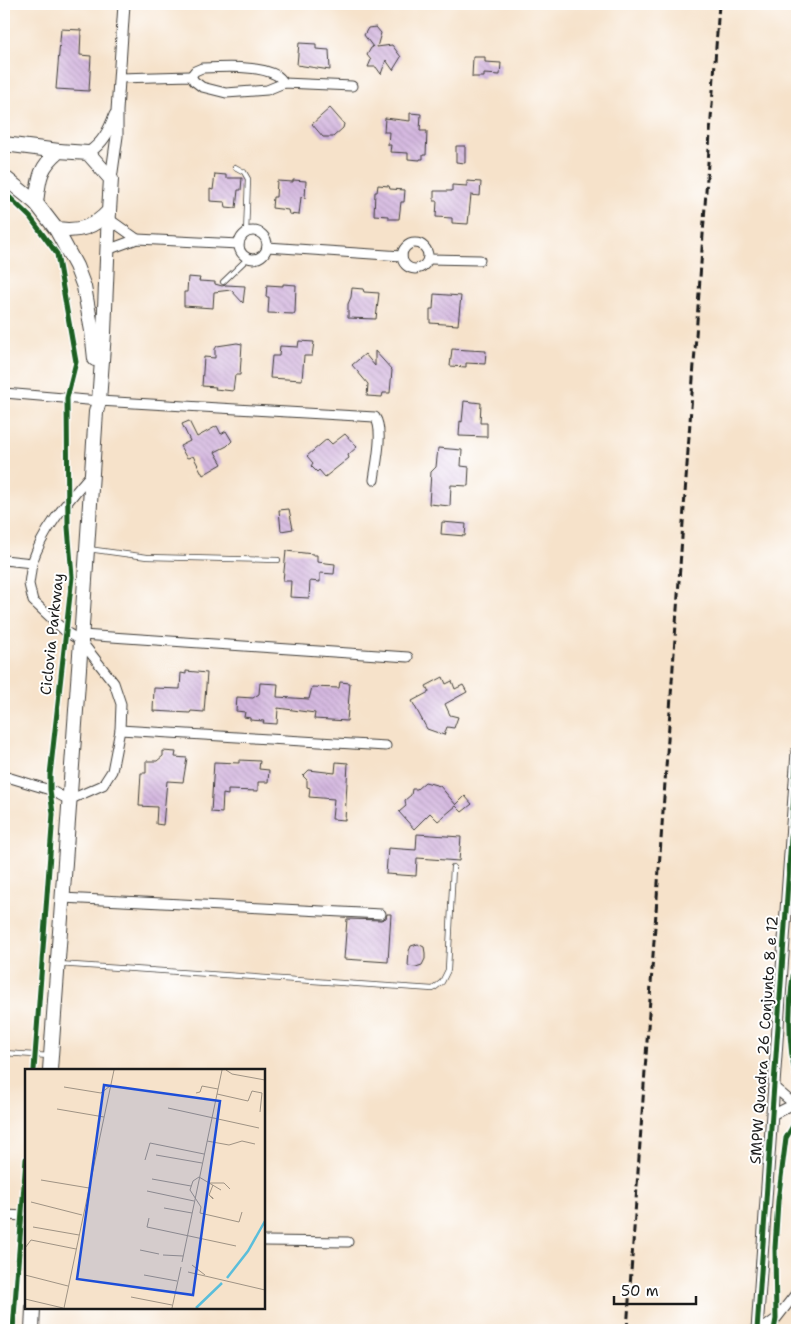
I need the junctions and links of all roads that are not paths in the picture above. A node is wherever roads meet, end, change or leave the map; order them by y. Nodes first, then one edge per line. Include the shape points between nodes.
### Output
1 (124, 4) edge
2 (191, 76) junction
3 (119, 78) junction
4 (284, 83) junction
5 (352, 86) dead end
6 (117, 111) junction
7 (4, 144) edge
8 (59, 151) junction
9 (88, 153) junction
10 (235, 167) dead end
11 (4, 176) edge
12 (111, 179) junction
13 (36, 204) junction
14 (109, 215) junction
15 (56, 230) junction
16 (246, 234) junction
17 (137, 239) junction
18 (239, 244) junction
19 (267, 247) junction
20 (107, 250) junction
21 (402, 256) junction
22 (248, 258) junction
23 (428, 259) junction
24 (480, 260) dead end
25 (223, 282) dead end
26 (4, 393) edge
27 (96, 404) junction
28 (91, 474) junction
29 (374, 480) dead end
30 (87, 549) junction
31 (4, 560) edge
32 (278, 560) dead end
33 (32, 563) junction
34 (81, 638) junction
35 (408, 657) dead end
36 (120, 730) junction
37 (386, 746) dead end
38 (797, 752) edge
39 (4, 776) edge
40 (69, 800) junction
41 (453, 867) dead end
42 (62, 898) junction
43 (381, 914) dead end
44 (57, 964) junction
45 (4, 1053) edge
46 (52, 1056) junction
47 (50, 1069) edge
48 (775, 1088) junction
49 (796, 1104) edge
50 (772, 1115) junction
51 (4, 1215) edge
52 (25, 1216) edge
53 (265, 1242) edge
54 (348, 1242) dead end
55 (797, 1292) edge
56 (33, 1309) edge
57 (32, 1330) edge
58 (759, 1330) edge

1 - 3 street
2 - 3 street
2 - 4 street via 202,87 226,92 267,90
2 - 4 street via 202,68 248,68 273,73
3 - 6 street
4 - 5 street
6 - 9 street via 106,137
6 - 12 street via 118,136
7 - 8 main road
8 - 9 main road
8 - 13 main road via 40,175
9 - 12 main road
10 - 16 lane via 248,179
11 - 13 main road
12 - 14 main road
13 - 15 main road
14 - 15 main road via 82,230
14 - 17 street
14 - 20 main road
15 - 27 main road via 84,287 95,351
16 - 18 street
16 - 19 street via 258,233 265,238
17 - 18 street
17 - 20 street
18 - 22 street via 241,252
19 - 21 street
19 - 22 street via 260,257
20 - 27 main road via 104,333
21 - 23 street via 404,264 416,269 424,266
21 - 23 street via 406,247 415,243 424,246
22 - 25 lane
23 - 24 street
26 - 27 street
27 - 28 main road
27 - 29 street via 375,417 379,431
28 - 30 main road
28 - 33 street via 68,500 38,546
30 - 32 lane via 147,557
30 - 34 main road
31 - 33 street
33 - 34 street via 29,584 32,601 66,632
34 - 35 street
34 - 36 street via 114,683 121,704
34 - 40 main road
36 - 37 street
36 - 40 street via 112,771 103,786
38 - 48 street, SMPW Quadra 26 Conjunto 8 e 12
39 - 40 street via 50,790
40 - 42 main road
41 - 44 lane via 448,970 442,982 432,989
42 - 43 street
42 - 44 main road
44 - 46 main road
45 - 46 lane
46 - 47 main road
48 - 49 street
48 - 50 street, SMPW Quadra 26 Conjunto 8 e 12
49 - 50 street
50 - 58 street, SMPW Quadra 26 Conjunto 8 e 12
51 - 52 street
53 - 54 street
55 - 58 street via 776,1320
56 - 57 main road

